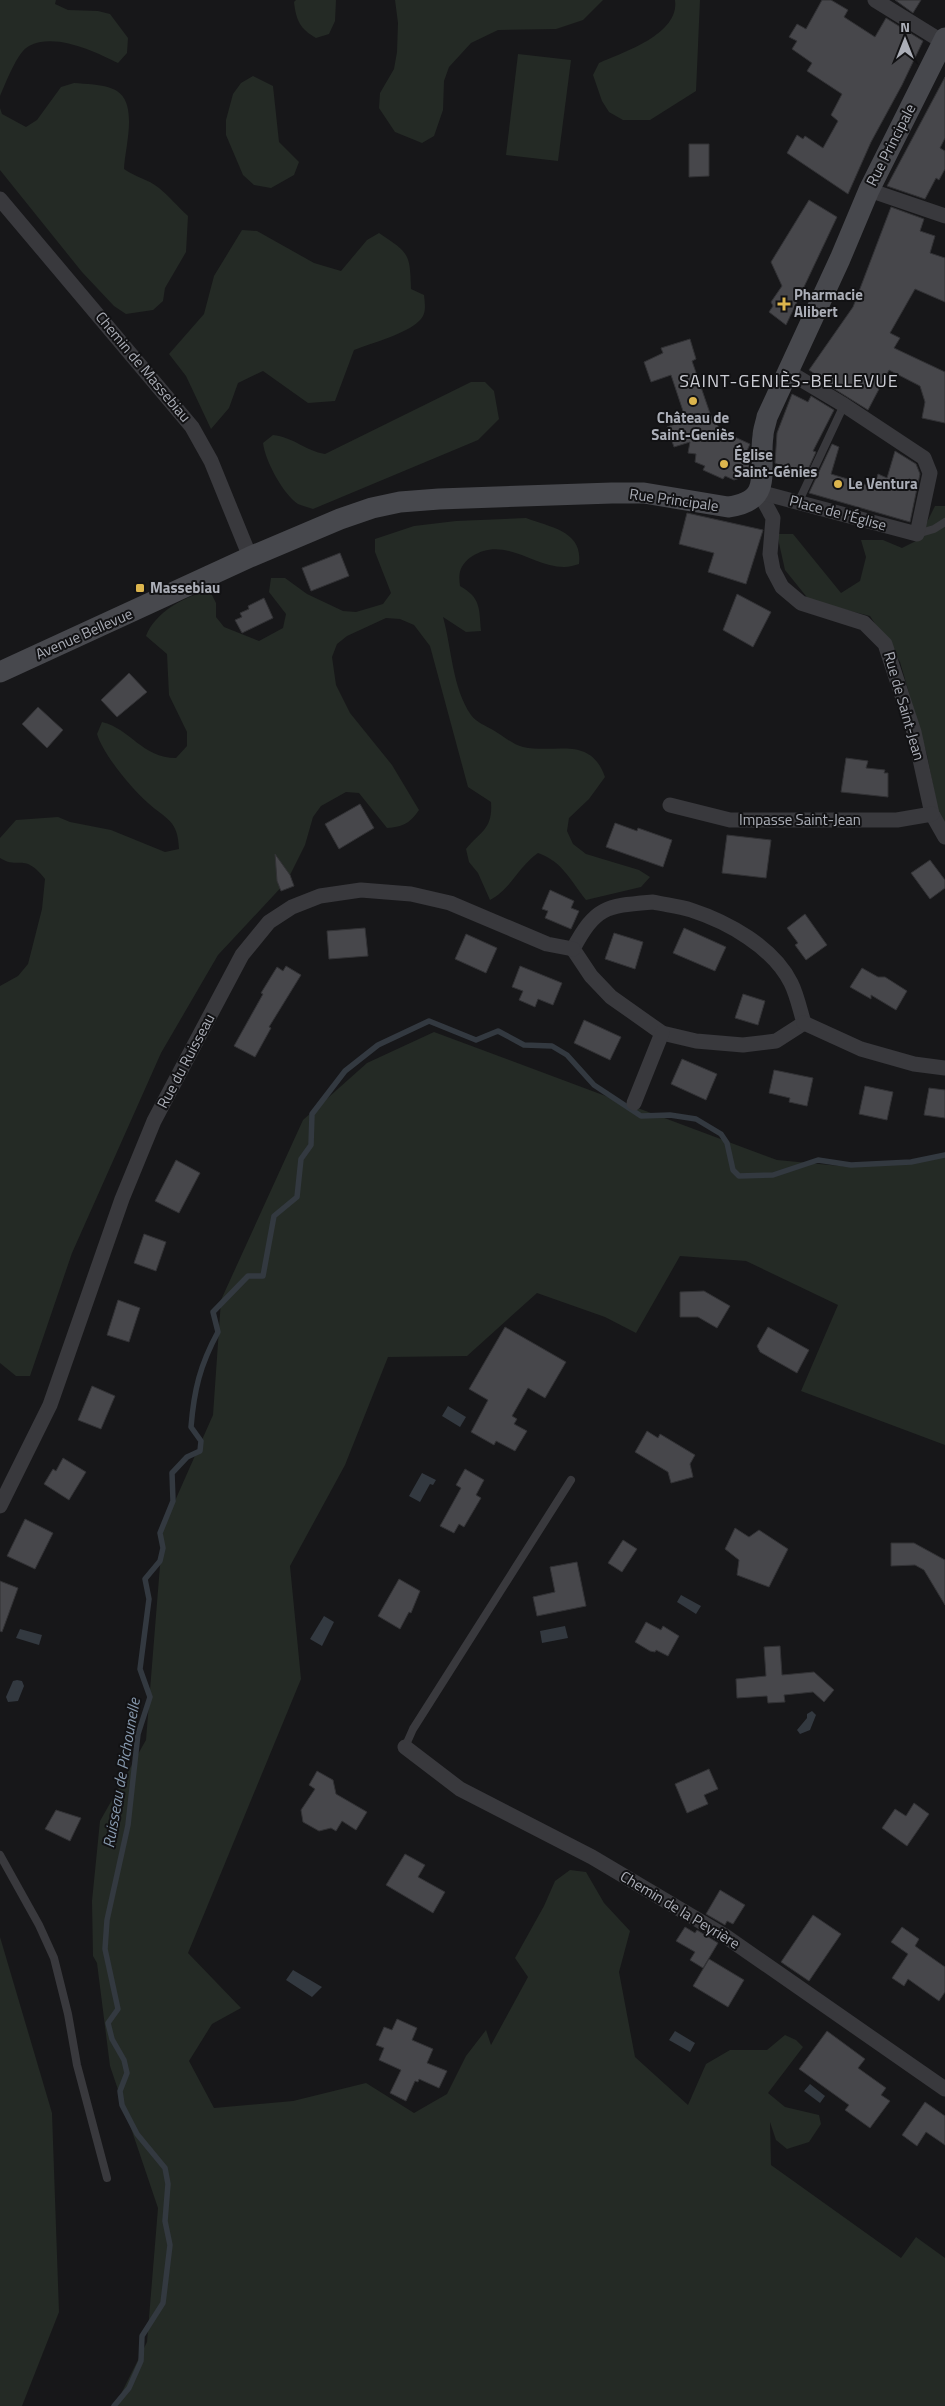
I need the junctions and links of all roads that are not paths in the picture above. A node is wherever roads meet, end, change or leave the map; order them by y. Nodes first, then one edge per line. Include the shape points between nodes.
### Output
1 (875, 0) edge
2 (944, 40) edge
3 (868, 190) junction
4 (0, 199) edge
5 (945, 216) edge
6 (787, 371) junction
7 (844, 405) junction
8 (759, 492) junction
9 (798, 503) junction
10 (945, 522) edge
11 (917, 534) junction
12 (250, 557) junction
13 (0, 672) edge
14 (670, 805) dead end
15 (932, 814) junction
16 (945, 837) edge
17 (573, 949) junction
18 (804, 1023) junction
19 (662, 1033) junction
20 (945, 1068) edge
21 (634, 1102) dead end
22 (571, 1480) dead end
23 (0, 1506) edge
24 (406, 1747) joint
25 (0, 1855) edge
26 (945, 2089) edge
27 (107, 2178) dead end

1 - 2 street
2 - 3 main road, Rue Principale
3 - 5 street
3 - 6 main road, Rue Principale via 840,260
4 - 12 street, Chemin de Massebiau via 192,426 211,461
6 - 7 street
6 - 8 main road, Rue Principale via 762,437 763,477
7 - 9 lane
7 - 11 street via 924,458 930,473
8 - 9 street, Place de l'Église
8 - 12 main road, Rue Principale via 752,500 728,507 644,493 400,502 340,519
8 - 15 street, Rue de Saint-Jean via 773,518 770,554 773,570 782,587 801,604 864,623 885,644 914,732
9 - 11 street, Place de l'Église
10 - 11 lane
12 - 13 main road, Avenue Bellevue
14 - 15 street, Impasse Saint-Jean via 730,820 897,820
15 - 16 street, Rue de Saint-Jean
17 - 18 street via 598,913 617,905 653,902 690,910 726,924 774,960 791,983
17 - 19 street via 591,976 611,997
17 - 23 street, Rue du Ruisseau via 547,944 450,903 411,894 361,890 320,896 292,907 269,922 242,955 154,1121 122,1199 50,1405
18 - 19 street via 776,1040 743,1045 696,1041
18 - 20 street via 861,1049 914,1064
19 - 21 street
22 - 24 lane via 413,1729
24 - 26 street, Chemin de la Peyrière via 460,1789 592,1857 725,1936
25 - 27 lane via 54,1958

